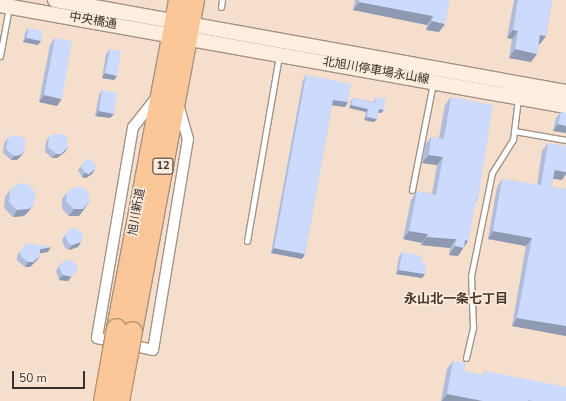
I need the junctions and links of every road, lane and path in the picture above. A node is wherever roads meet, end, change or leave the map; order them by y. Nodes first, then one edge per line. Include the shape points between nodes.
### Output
1 (55, 0) edge
2 (178, 0) edge
3 (194, 0) edge
4 (222, 0) edge
5 (6, 4) edge
6 (104, 4) edge
7 (221, 7) dead end
8 (180, 29) junction
9 (280, 54) junction
10 (0, 56) edge
11 (356, 61) junction
12 (433, 82) junction
13 (520, 90) junction
14 (566, 92) edge
15 (168, 96) junction
16 (566, 106) edge
17 (514, 131) junction
18 (566, 140) edge
19 (412, 190) dead end
20 (247, 240) dead end
21 (124, 330) junction
22 (466, 358) dead end
23 (103, 401) edge
24 (119, 401) edge

1 - 6 main road, 中央橋通
2 - 8 highway, 旭川新道 / 12
3 - 8 highway, 旭川新道 / 12
4 - 7 lane
5 - 8 main road, 中央橋通
5 - 10 lane
6 - 8 main road, 中央橋通
8 - 9 main road, 北旭川停車場永山線
8 - 11 main road, 北旭川停車場永山線
8 - 15 highway, 旭川新道 / 12
9 - 11 main road, 北旭川停車場永山線
9 - 20 lane
11 - 12 main road, 北旭川停車場永山線
11 - 13 main road, 北旭川停車場永山線
12 - 13 main road, 北旭川停車場永山線
12 - 19 lane
13 - 14 main road, 北旭川停車場永山線
13 - 16 main road, 北旭川停車場永山線
13 - 17 lane
15 - 15 street via 188,139 153,350 96,338 133,127
15 - 21 highway, 旭川新道 / 12
17 - 18 lane
17 - 22 lane via 513,140 490,180 471,276 472,327
21 - 23 highway, 旭川新道 / 12, bridge
21 - 24 highway, 旭川新道 / 12, bridge

